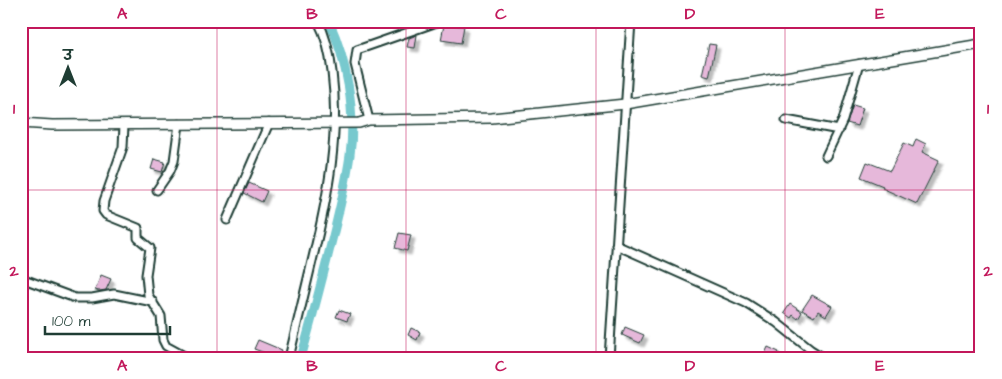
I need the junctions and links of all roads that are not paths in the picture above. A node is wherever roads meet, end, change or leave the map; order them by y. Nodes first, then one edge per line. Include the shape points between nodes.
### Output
1 (318, 21) edge
2 (440, 21) edge
3 (631, 21) edge
4 (981, 44) edge
5 (859, 64) junction
6 (625, 104) junction
7 (369, 120) junction
8 (786, 120) dead end
9 (335, 122) junction
10 (21, 123) edge
11 (268, 123) junction
12 (124, 124) junction
13 (179, 124) junction
14 (839, 130) junction
15 (826, 156) dead end
16 (157, 190) dead end
17 (227, 220) dead end
18 (616, 245) junction
19 (21, 278) edge
20 (152, 302) junction
21 (188, 358) edge
22 (289, 358) edge
23 (609, 358) edge
24 (824, 358) edge

1 - 9 street via 329,48
2 - 7 street via 357,50 355,64
3 - 6 street
4 - 5 street
5 - 6 street
5 - 14 street
6 - 7 street via 492,118
6 - 18 street
7 - 9 street
8 - 14 street
9 - 11 street
9 - 22 street via 333,162 320,229
10 - 12 street
11 - 13 street
11 - 17 street
12 - 13 street
12 - 20 street via 123,147 102,207 106,214 138,228 138,238 150,248 146,289
13 - 16 street via 174,162
14 - 15 street
18 - 23 street
18 - 24 street via 746,303
19 - 20 street via 75,298 114,294
20 - 21 street via 163,321 166,346

